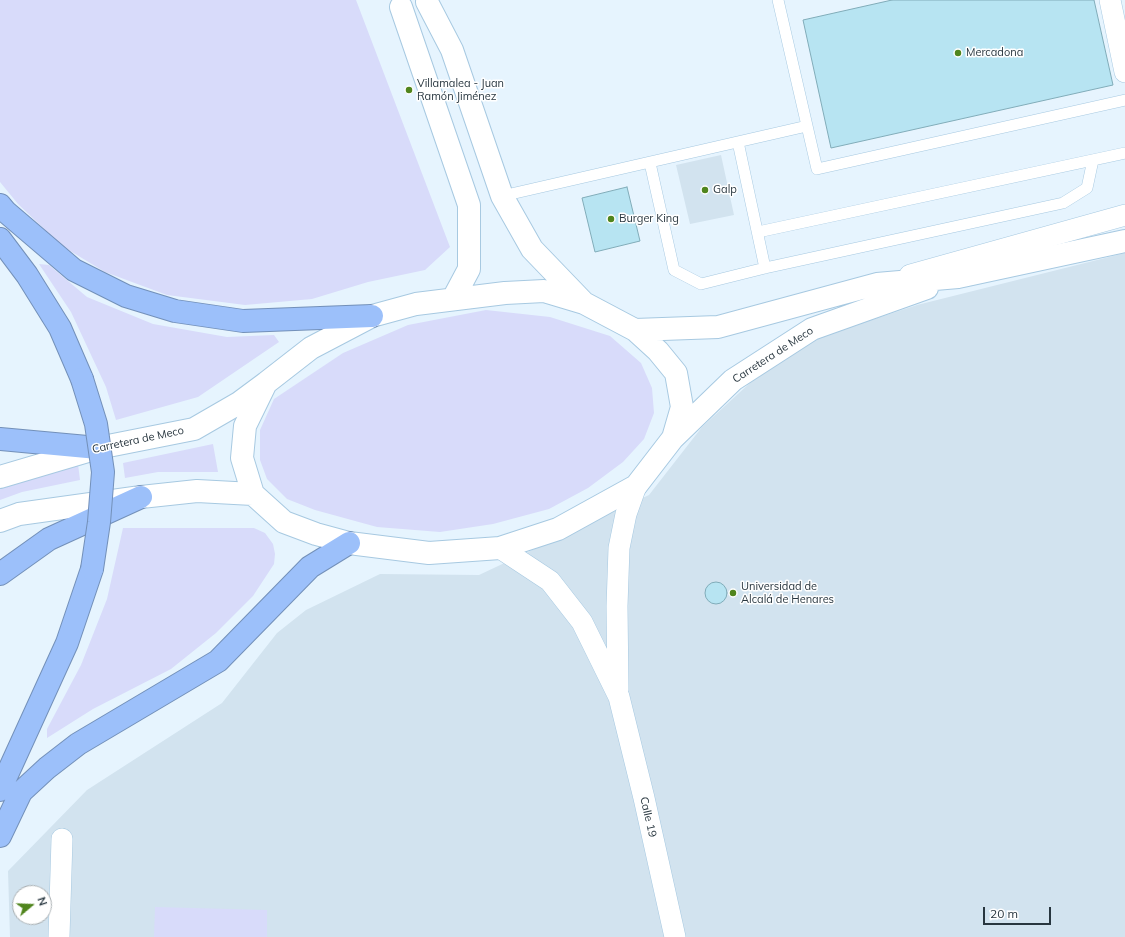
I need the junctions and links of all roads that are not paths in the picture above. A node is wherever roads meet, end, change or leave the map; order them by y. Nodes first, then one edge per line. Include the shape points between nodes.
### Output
1 (778, 0) edge
2 (1110, 0) edge
3 (428, 1) edge
4 (397, 4) edge
5 (1125, 72) edge
6 (1125, 100) edge
7 (807, 126) junction
8 (738, 142) junction
9 (1125, 153) edge
10 (1093, 160) junction
11 (650, 163) junction
12 (502, 196) junction
13 (0, 205) edge
14 (1125, 215) edge
15 (758, 232) junction
16 (0, 239) edge
17 (1125, 241) edge
18 (765, 268) junction
19 (958, 277) junction
20 (877, 284) junction
21 (453, 299) junction
22 (584, 303) junction
23 (372, 316) junction
24 (635, 330) junction
25 (266, 383) junction
26 (673, 438) junction
27 (0, 439) edge
28 (98, 448) junction
29 (0, 477) edge
30 (636, 486) junction
31 (253, 494) junction
32 (141, 497) junction
33 (0, 521) edge
34 (349, 543) junction
35 (500, 548) junction
36 (0, 574) edge
37 (619, 697) junction
38 (0, 790) edge
39 (0, 836) edge
40 (62, 839) dead end
41 (59, 937) edge
42 (675, 937) edge

1 - 7 lane
2 - 5 street
3 - 4 street via 420,7 411,9
3 - 12 street via 452,50
4 - 21 street via 469,205 469,268
6 - 7 lane via 817,169
7 - 8 lane
8 - 11 lane
8 - 15 lane
9 - 10 lane
10 - 15 lane
10 - 18 lane via 1087,188 1063,203
11 - 12 lane
11 - 18 lane via 674,270 701,284
12 - 22 street via 532,249
13 - 23 highway via 74,270 126,296 174,311 243,321
14 - 20 street
15 - 18 lane
16 - 38 highway, bridge via 27,275 60,328 82,379 96,424 103,472 92,569 67,643
17 - 19 street, Carretera de Meco
19 - 20 street, Carretera de Meco
19 - 26 street, Carretera de Meco via 812,329 733,380
20 - 24 street, Carretera de Meco via 718,327
21 - 22 street, Carretera de Meco via 544,291
21 - 23 street, Carretera de Meco via 416,304
22 - 24 street
23 - 25 street, Carretera de Meco via 311,348
24 - 26 street via 658,351 676,373 682,407
25 - 28 street, Carretera de Meco via 239,404 194,429
25 - 31 street via 245,426 242,458
26 - 30 street
27 - 28 highway
28 - 29 street, Carretera de Meco
30 - 35 street via 558,529
30 - 37 street, Calle 19 via 626,514 619,548 616,606
31 - 32 street via 197,491
31 - 34 street via 284,522
32 - 33 street via 19,514
32 - 36 highway via 49,539
34 - 35 street via 429,553
34 - 39 highway via 310,567 218,661 78,744 47,768 20,792
35 - 37 street, Calle 19 via 550,581 582,622
37 - 42 street, Calle 19
40 - 41 street

